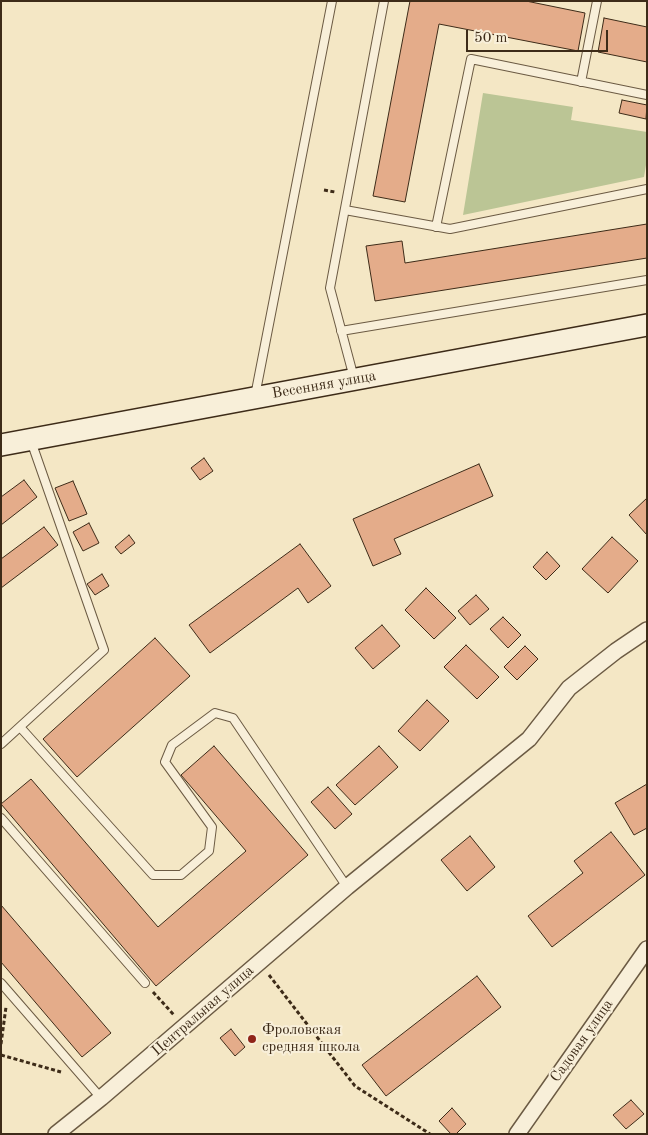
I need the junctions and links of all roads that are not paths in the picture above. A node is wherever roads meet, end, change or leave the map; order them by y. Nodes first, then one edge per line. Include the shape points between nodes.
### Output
1 (332, 1) edge
2 (384, 1) edge
3 (597, 1) edge
4 (581, 82) junction
5 (647, 95) edge
6 (647, 189) edge
7 (345, 210) junction
8 (436, 226) junction
9 (647, 280) edge
10 (647, 325) edge
11 (341, 331) junction
12 (354, 380) junction
13 (255, 398) junction
14 (30, 439) junction
15 (1, 445) edge
16 (647, 630) edge
17 (20, 727) junction
18 (1, 744) edge
19 (1, 818) edge
20 (347, 887) junction
21 (647, 949) edge
22 (1, 983) edge
23 (145, 983) road end
24 (101, 1098) junction
25 (56, 1134) edge
26 (517, 1134) edge

1 - 13 lane
2 - 7 lane
3 - 4 lane
4 - 5 lane
4 - 8 lane via 471,59
6 - 8 lane via 450,229
7 - 8 lane
7 - 11 lane via 330,288
9 - 11 lane
10 - 12 street, Весенняя улица
11 - 12 lane
12 - 13 street, Весенняя улица
13 - 14 street, Весенняя улица
14 - 15 street, Весенняя улица
14 - 17 lane via 104,650
16 - 20 street, Центральная улица via 569,688 529,739
17 - 18 lane
17 - 20 lane via 153,875 181,875 209,851 212,827 165,762 172,745 215,712 233,718
19 - 23 lane
20 - 24 street, Центральная улица
21 - 26 street, Садовая улица
22 - 24 lane
24 - 25 street, Центральная улица

